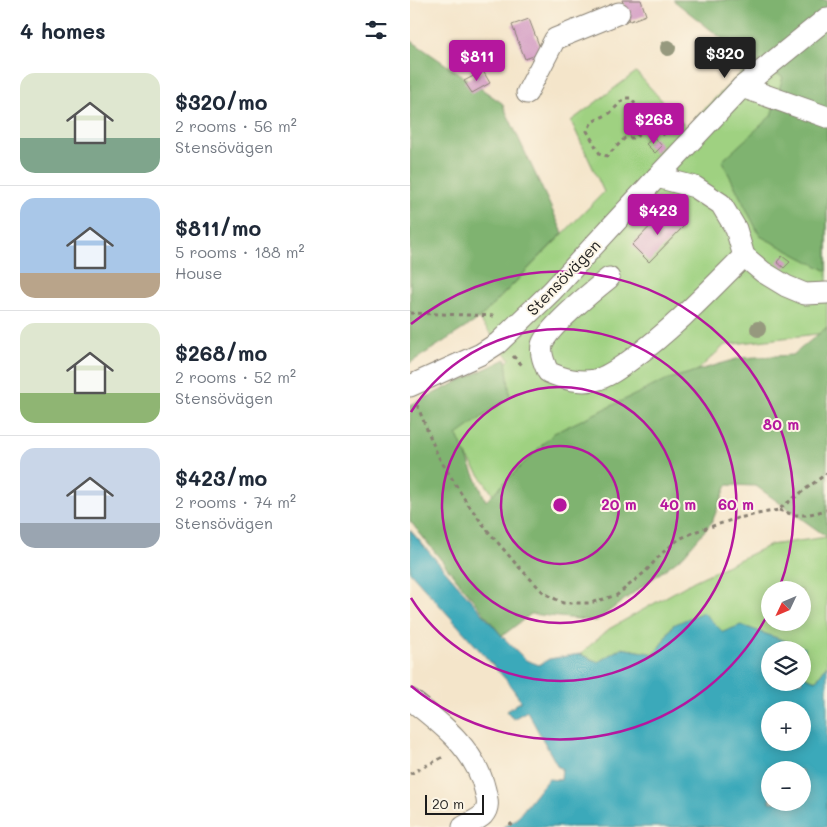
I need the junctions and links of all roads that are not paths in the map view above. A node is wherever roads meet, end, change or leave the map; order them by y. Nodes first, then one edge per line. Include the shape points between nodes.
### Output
1 (618, 13) dead end
2 (827, 18) edge
3 (742, 87) junction
4 (527, 93) dead end
5 (827, 117) edge
6 (657, 177) junction
7 (744, 256) junction
8 (609, 278) dead end
9 (827, 293) edge
10 (414, 395) edge
11 (410, 699) edge
12 (463, 827) edge

1 - 4 street via 556,39
2 - 3 street, Stensövägen
3 - 5 street
3 - 6 street, Stensövägen
6 - 7 street via 695,187 721,204 736,229
6 - 10 street, Stensövägen via 552,292 498,343
7 - 8 street via 677,322 619,368 598,379 581,381 543,376 542,345 548,333
7 - 9 street via 786,286 805,294
11 - 12 street via 463,746 482,778 488,804 483,815

